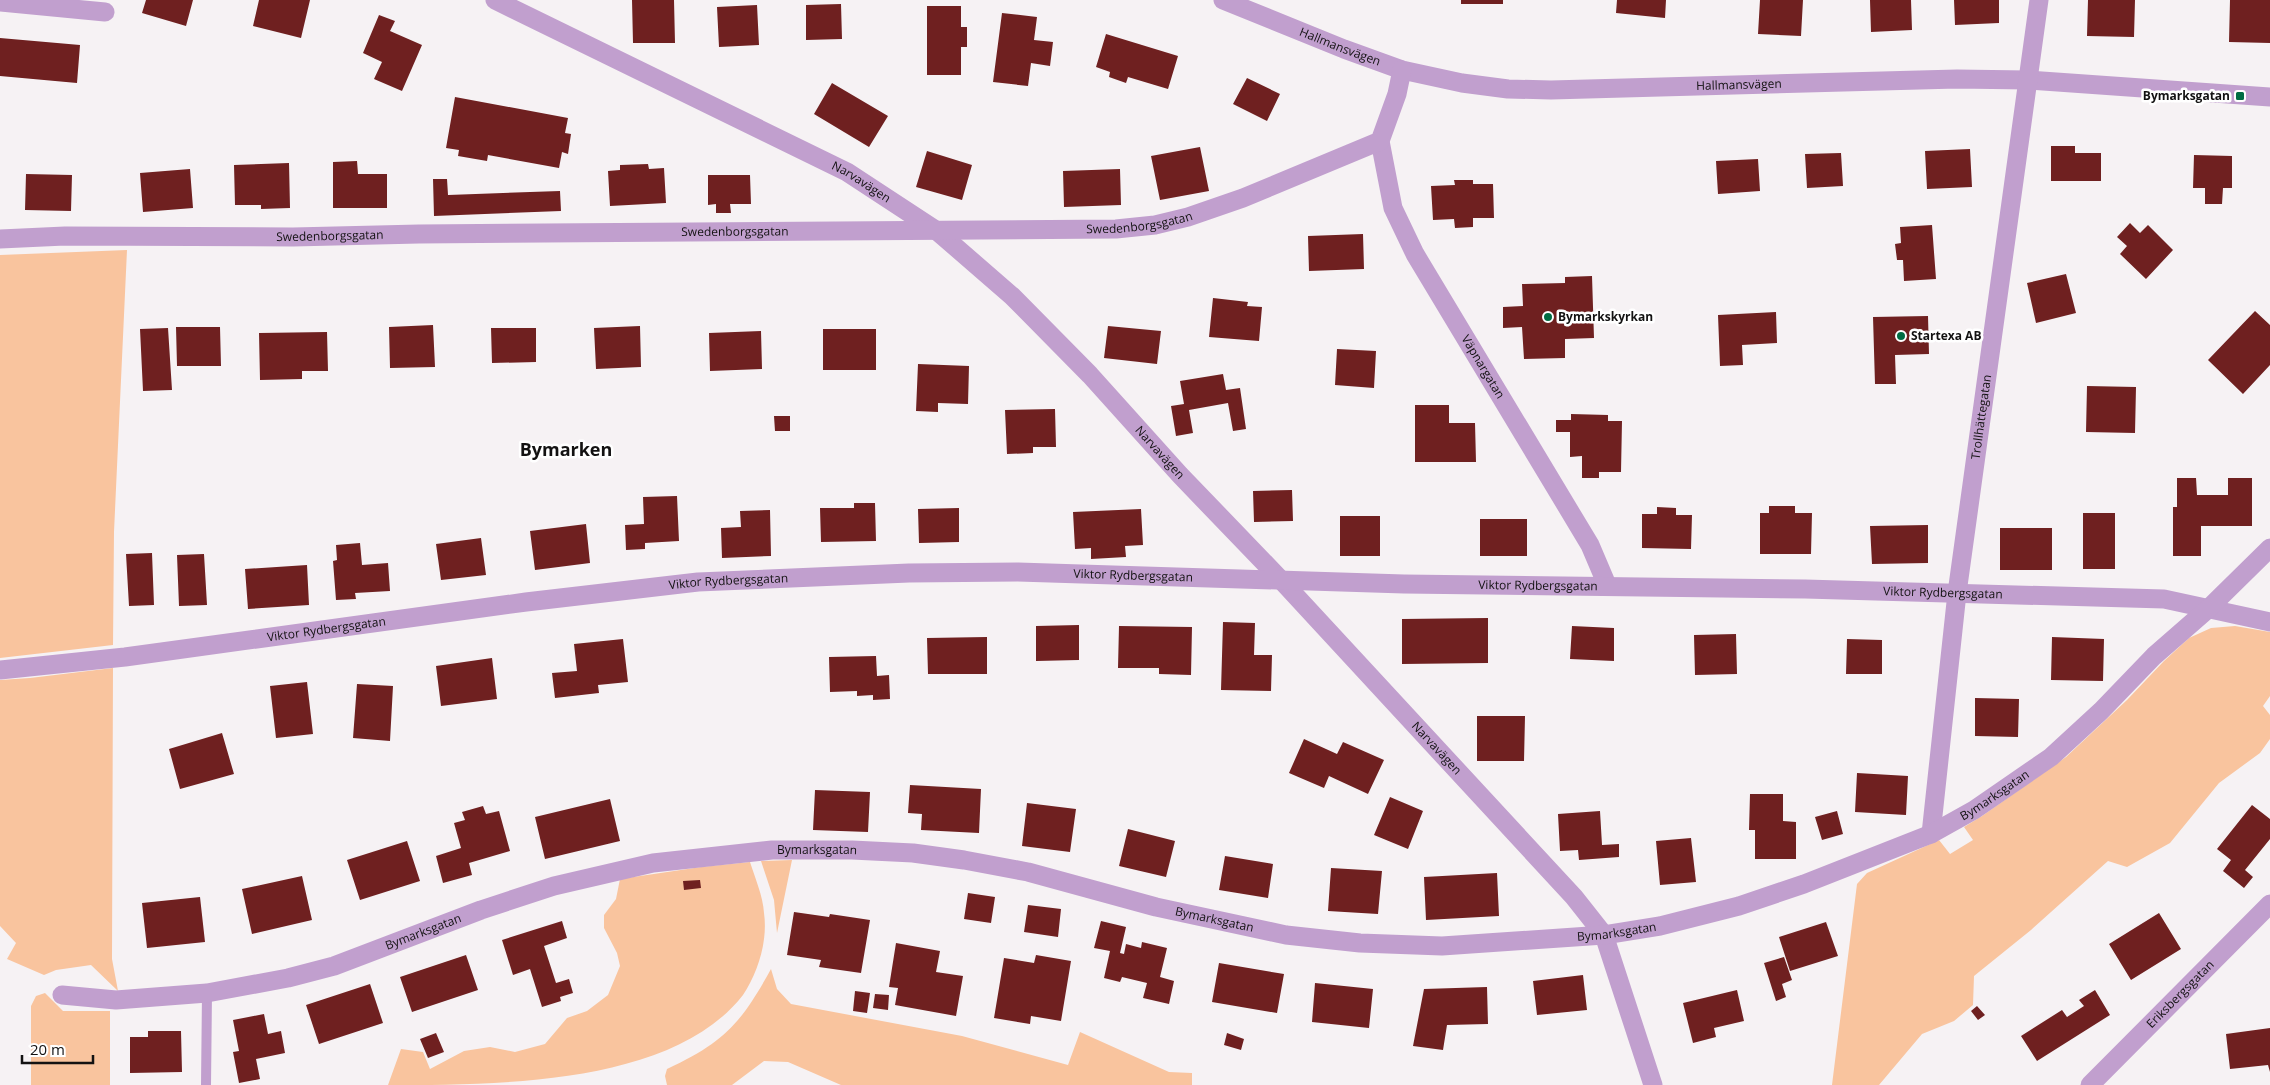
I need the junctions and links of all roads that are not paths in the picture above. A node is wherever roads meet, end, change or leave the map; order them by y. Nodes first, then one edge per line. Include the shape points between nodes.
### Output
1 (496, 0) edge
2 (1223, 0) edge
3 (2039, 0) edge
4 (0, 2) edge
5 (106, 12) dead end
6 (1402, 70) junction
7 (2027, 80) junction
8 (2270, 97) edge
9 (1380, 141) junction
10 (937, 231) junction
11 (0, 239) edge
12 (2270, 548) edge
13 (1281, 580) junction
14 (1607, 585) junction
15 (1956, 593) junction
16 (2209, 608) junction
17 (2270, 622) edge
18 (0, 670) edge
19 (1931, 834) junction
20 (2270, 904) edge
21 (1604, 935) junction
22 (207, 993) junction
23 (62, 995) dead end
24 (206, 1085) edge
25 (1653, 1085) edge
26 (2090, 1085) edge

1 - 10 street, Narvavägen via 847,172
2 - 6 street, Hallmansvägen
3 - 7 street, Trollhättegatan
4 - 5 street
6 - 7 street, Hallmansvägen via 1508,89 1546,90
6 - 9 street
7 - 8 street, Hallmansvägen
7 - 15 street, Trollhättegatan
9 - 10 street, Swedenborgsgatan via 1243,198 1155,225
9 - 14 street, Väpnargatan via 1393,208 1415,254 1590,545
10 - 11 street, Swedenborgsgatan
10 - 13 street, Narvavägen via 1012,296 1090,375
12 - 16 street, Bymarksgatan
13 - 14 street, Viktor Rydbergsgatan
13 - 18 street, Viktor Rydbergsgatan via 1018,572 698,582 125,657
13 - 21 street, Narvavägen via 1574,897
14 - 15 street, Viktor Rydbergsgatan
15 - 16 street, Viktor Rydbergsgatan via 2164,599
15 - 19 street, Trollhättegatan
16 - 17 street, Viktor Rydbergsgatan
16 - 19 street, Bymarksgatan via 2154,656 2051,757 1974,810
19 - 21 street, Bymarksgatan via 1739,906 1660,926
20 - 26 street, Eriksbergsgatan
21 - 22 street, Bymarksgatan via 1442,946 1360,944 1286,935 1156,907 1028,872 964,860 887,852 772,850 654,863 604,873 481,910 334,966
21 - 25 street, Narvavägen
22 - 23 street, Bymarksgatan via 116,1000
22 - 24 lane

